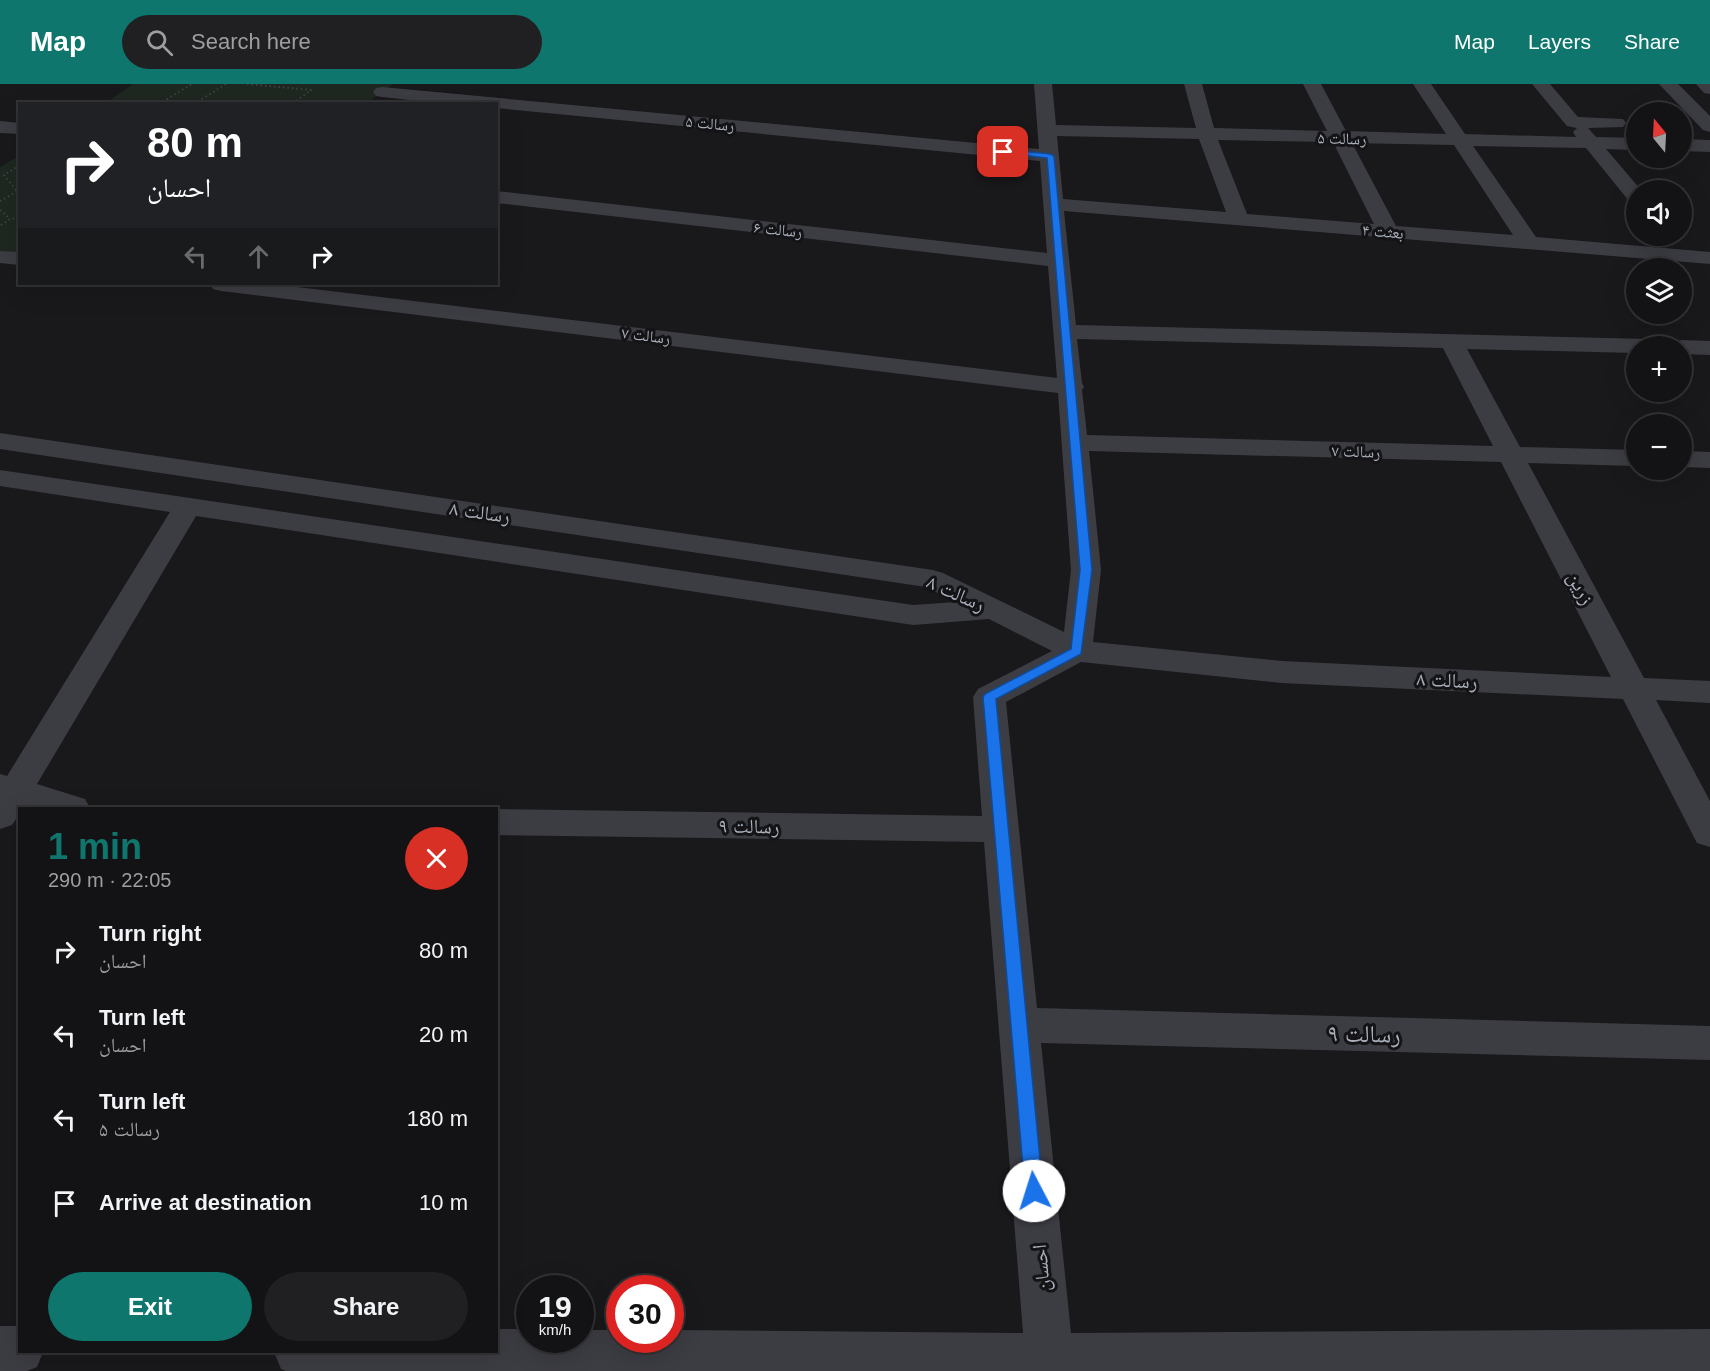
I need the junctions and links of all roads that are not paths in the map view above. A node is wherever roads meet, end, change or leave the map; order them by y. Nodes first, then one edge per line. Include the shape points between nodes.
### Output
1 (1043, 84) edge
2 (1193, 84) edge
3 (1312, 84) edge
4 (1422, 84) edge
5 (1541, 84) edge
6 (1668, 84) edge
7 (1705, 84) edge
8 (388, 88) edge
9 (1710, 90) edge
10 (370, 102) edge
11 (1573, 122) junction
12 (1626, 124) edge
13 (1692, 125) edge
14 (1710, 126) edge
15 (0, 127) edge
16 (18, 129) edge
17 (1207, 136) junction
18 (1340, 138) junction
19 (1461, 141) junction
20 (1049, 143) junction
21 (1592, 143) junction
22 (1626, 144) edge
23 (1692, 145) edge
24 (1710, 146) edge
25 (1626, 185) edge
26 (498, 197) edge
27 (1055, 204) junction
28 (1239, 219) junction
29 (1388, 231) junction
30 (1529, 243) junction
31 (1676, 246) edge
32 (1684, 255) junction
33 (0, 257) edge
34 (1710, 258) edge
35 (18, 259) edge
36 (1060, 261) junction
37 (229, 285) edge
38 (1067, 333) junction
39 (1451, 342) junction
40 (1626, 346) edge
41 (1692, 347) edge
42 (1710, 348) edge
43 (1072, 387) junction
44 (0, 441) edge
45 (1076, 443) junction
46 (1511, 455) junction
47 (1626, 458) edge
48 (1692, 459) edge
49 (1710, 460) edge
50 (0, 478) edge
51 (188, 506) junction
52 (993, 609) junction
53 (1077, 651) junction
54 (1635, 690) junction
55 (1710, 692) edge
56 (5, 798) edge
57 (66, 807) edge
58 (498, 822) edge
59 (1001, 829) junction
60 (1710, 834) edge
61 (1019, 1025) junction
62 (1710, 1043) edge
63 (0, 1350) edge
64 (18, 1350) edge
65 (407, 1353) edge
66 (498, 1353) edge
67 (1049, 1357) junction
68 (1694, 1359) edge
69 (393, 1371) edge

1 - 20 street
2 - 17 street
3 - 18 street
4 - 19 street
5 - 11 street
6 - 14 street
7 - 9 street
8 - 10 street
8 - 20 street, رسالت ۵
11 - 12 street
11 - 21 street
13 - 14 street
15 - 16 street
17 - 18 street, رسالت ۵
17 - 20 street, رسالت ۵
17 - 28 street
18 - 19 street, رسالت ۵
18 - 29 street
19 - 21 street, رسالت ۵
19 - 30 street
20 - 27 street
21 - 22 street, رسالت ۵
21 - 25 street
23 - 24 street
26 - 36 street, رسالت ۶
27 - 28 street, بعثت ۴
27 - 36 street
28 - 29 street, بعثت ۴
29 - 30 street, بعثت ۴
30 - 32 street, بعثت ۴
31 - 32 street
32 - 34 street, بعثت ۴
33 - 35 street
36 - 38 street
37 - 43 street, رسالت ۷
38 - 39 street
38 - 43 street
39 - 40 street
39 - 46 street, زرین
41 - 42 street
43 - 45 street
44 - 52 street, رسالت ۸ via 933,579
45 - 46 street, رسالت ۷
45 - 53 street via 1086,570
46 - 47 street, رسالت ۷
46 - 54 street, زرین
48 - 49 street
50 - 51 street, رسالت ۸
51 - 52 street, رسالت ۸ via 914,615
51 - 56 street
52 - 53 street
53 - 54 street, رسالت ۸ via 1282,672
53 - 59 street, احسان via 989,697
54 - 55 street, رسالت ۸
54 - 60 street, زرین
56 - 57 street
58 - 59 street, رسالت ۹
59 - 61 street, احسان
61 - 62 street, رسالت ۹
61 - 67 street, احسان
63 - 64 street
65 - 69 street
66 - 67 street
67 - 68 street

